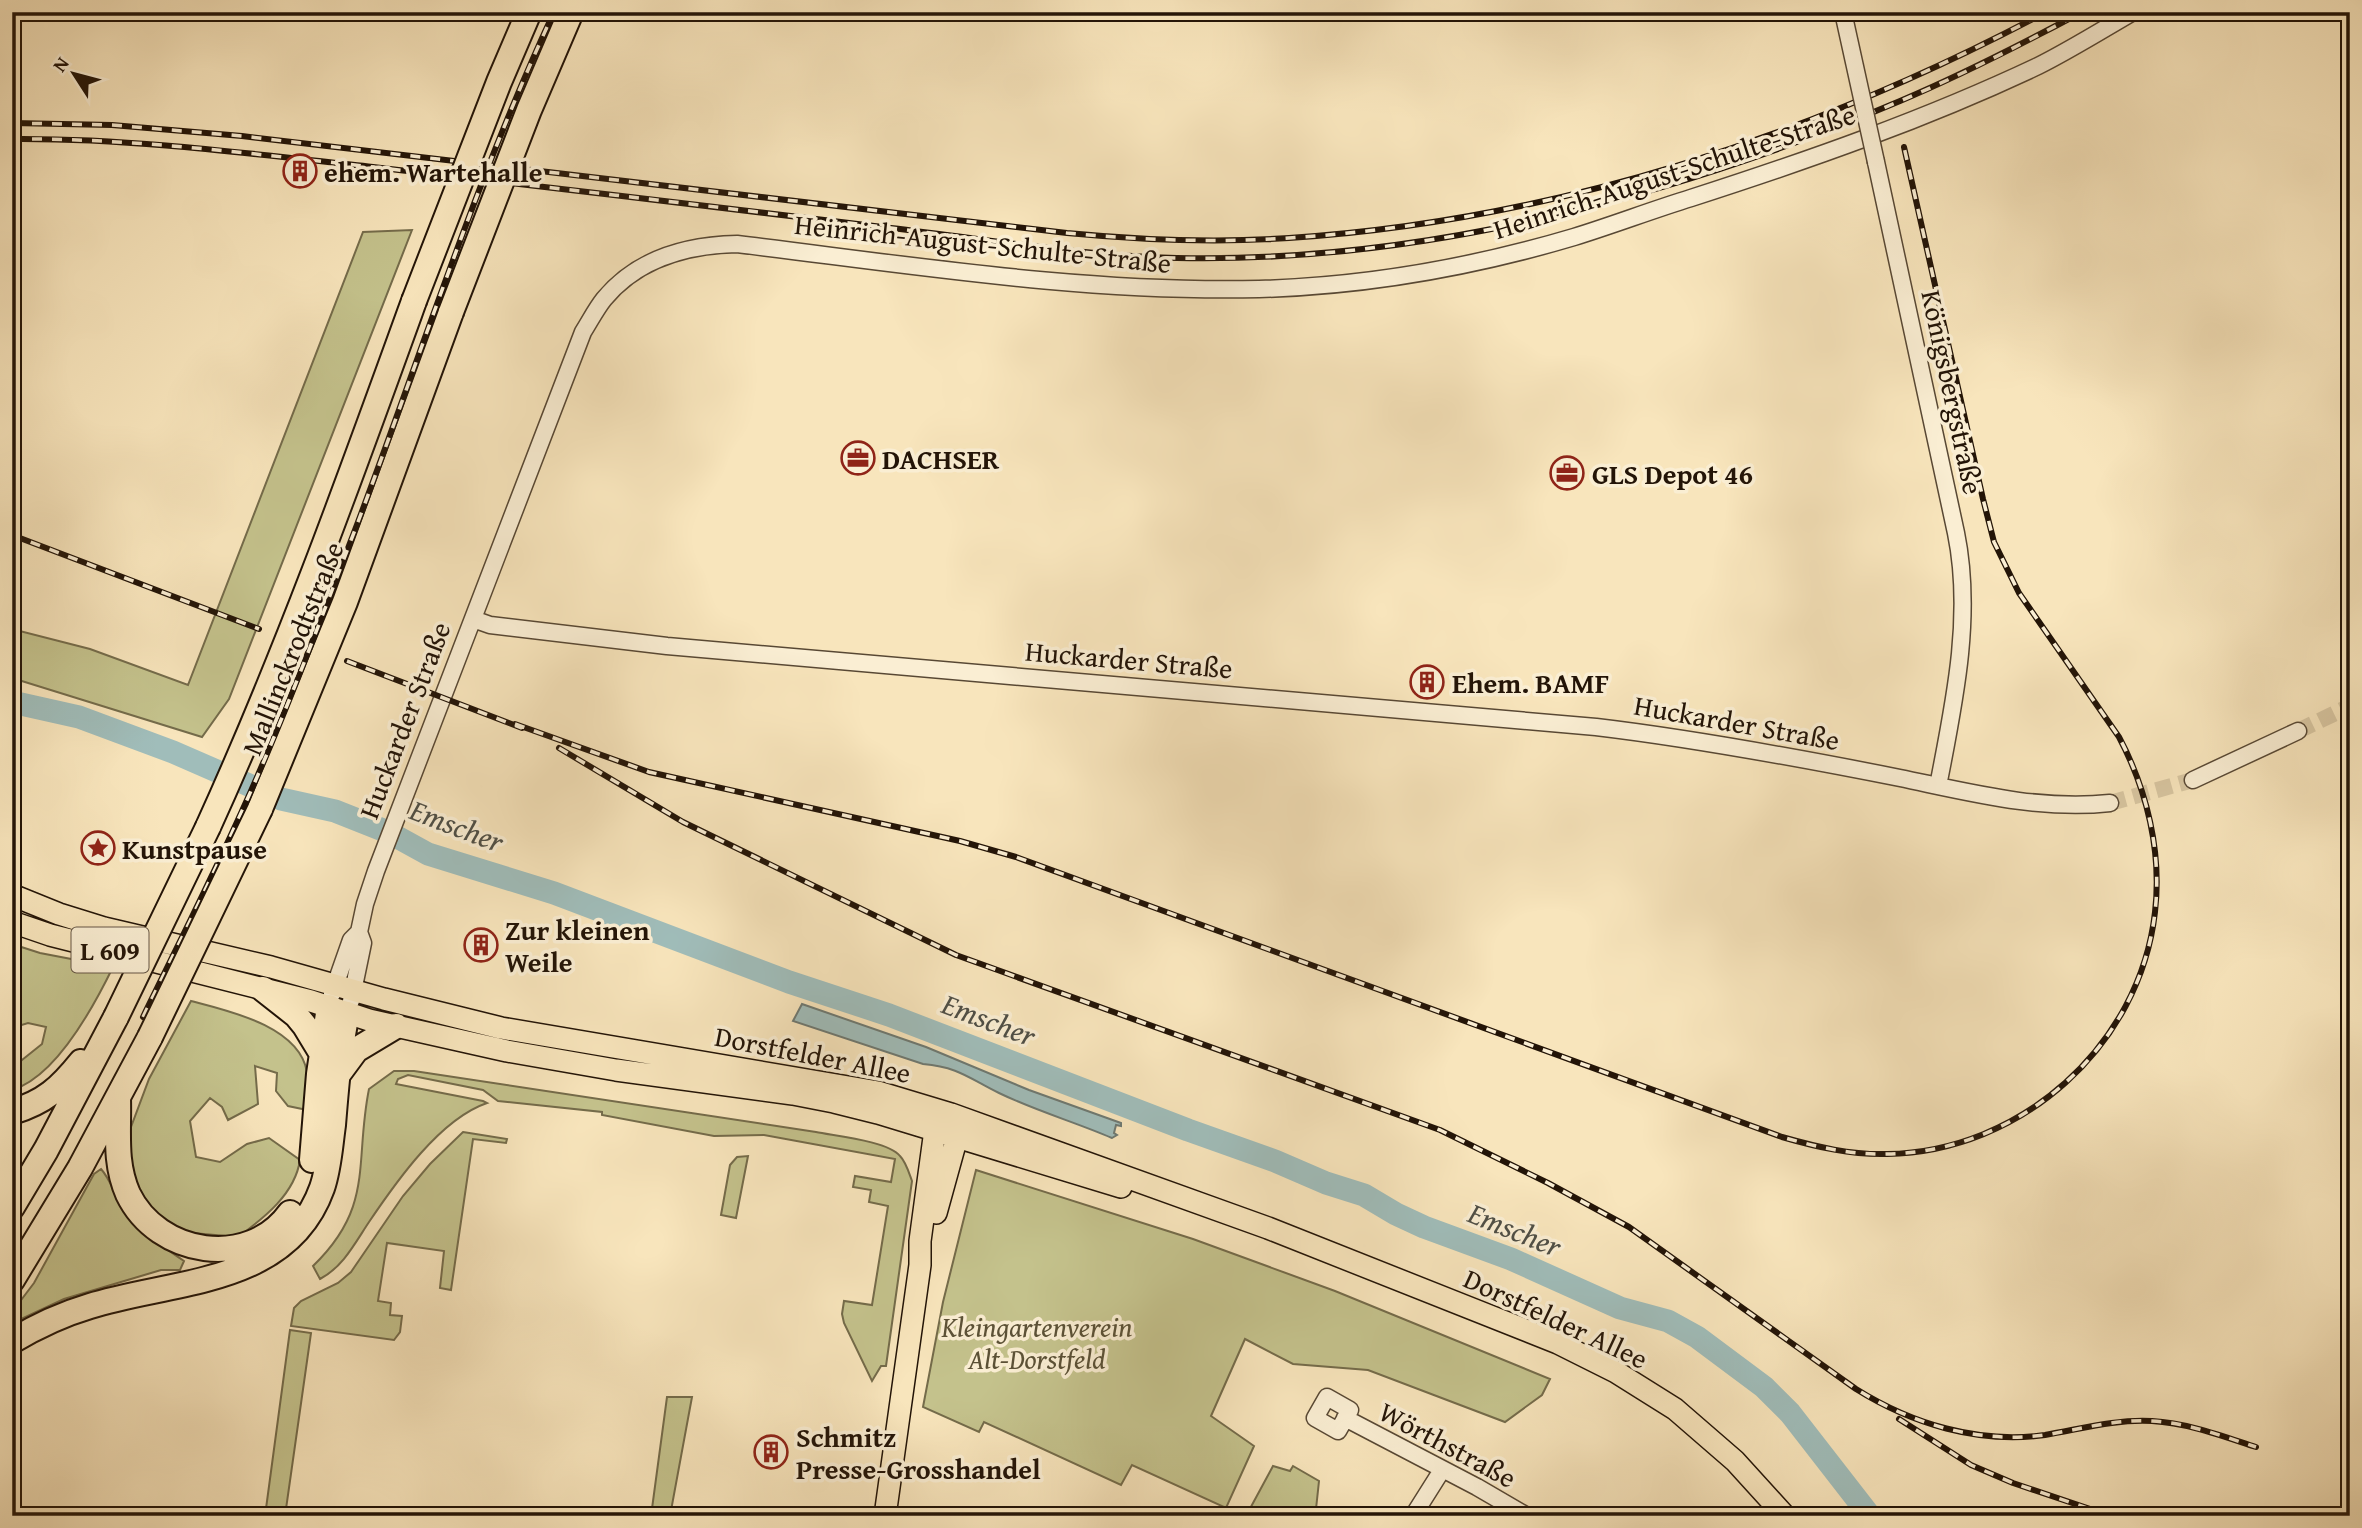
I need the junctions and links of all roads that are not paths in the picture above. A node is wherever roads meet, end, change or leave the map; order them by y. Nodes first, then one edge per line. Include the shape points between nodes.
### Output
1 (529, 12) edge
2 (571, 12) edge
3 (1843, 12) edge
4 (2133, 12) edge
5 (473, 619) junction
6 (2298, 731) tunnel mouth
7 (2193, 780) tunnel mouth
8 (1938, 786) junction
9 (2110, 803) tunnel mouth
10 (12, 895) edge
11 (12, 922) edge
12 (263, 989) junction
13 (341, 999) junction
14 (116, 1017) junction
15 (396, 1026) junction
16 (322, 1054) junction
17 (338, 1073) junction
18 (118, 1098) junction
19 (12, 1112) edge
20 (951, 1114) junction
21 (935, 1130) junction
22 (957, 1137) junction
23 (12, 1208) edge
24 (1268, 1228) junction
25 (920, 1265) junction
26 (12, 1280) edge
27 (12, 1340) edge
28 (1345, 1418) dead end
29 (1442, 1469) junction
30 (884, 1516) edge
31 (1413, 1516) edge
32 (1527, 1516) edge
33 (1785, 1516) edge

1 - 14 highway, Mallinckrodtstraße, bridge via 259,713
2 - 18 highway, Mallinckrodtstraße, bridge via 451,312 345,602 260,809
3 - 8 street, Königsbergstraße, bridge via 1961,564 1961,646
4 - 5 street, Heinrich-August-Schulte-Straße via 2042,64 1853,144 1573,237 1426,270 1337,284 1157,289 1043,281 737,244 678,251 649,262 622,280 583,332
5 - 8 street, Huckarder Straße via 490,625 667,646 1616,730
5 - 13 street, Huckarder Straße via 376,871 359,932 363,943
6 - 7 street
8 - 9 street, Huckarder Straße via 2046,804
10 - 13 main road, L 609 via 59,914
11 - 12 main road, L 609
12 - 13 main road, L 609
12 - 16 highway via 296,1015
13 - 15 main road, Dorstfelder Allee / L 609
13 - 16 highway
13 - 17 highway
13 - 20 main road, Dorstfelder Allee / L 609 via 842,1085
14 - 19 highway via 66,1081 36,1105
14 - 23 highway, Mallinckrodtstraße
15 - 17 highway via 356,1050
15 - 21 main road, Dorstfelder Allee / L 609 via 562,1061 793,1094
16 - 18 highway via 313,1156 298,1201 272,1232 242,1246 195,1248 178,1243 154,1228 138,1210 128,1194 117,1156
17 - 27 highway via 322,1188 293,1235 273,1252 219,1276 91,1305
18 - 26 highway, Mallinckrodtstraße
20 - 21 main road
20 - 22 main road
20 - 24 main road, Dorstfelder Allee / L 609
21 - 22 main road, Dorstfelder Allee / L 609
21 - 25 main road via 919,1241
22 - 24 main road, Dorstfelder Allee / L 609
22 - 25 main road via 929,1247
24 - 33 main road, Dorstfelder Allee / L 609 via 1462,1303 1616,1372 1675,1409 1735,1461
25 - 30 main road
28 - 29 street, Wörthstraße
29 - 31 street
29 - 32 street, Wörthstraße

